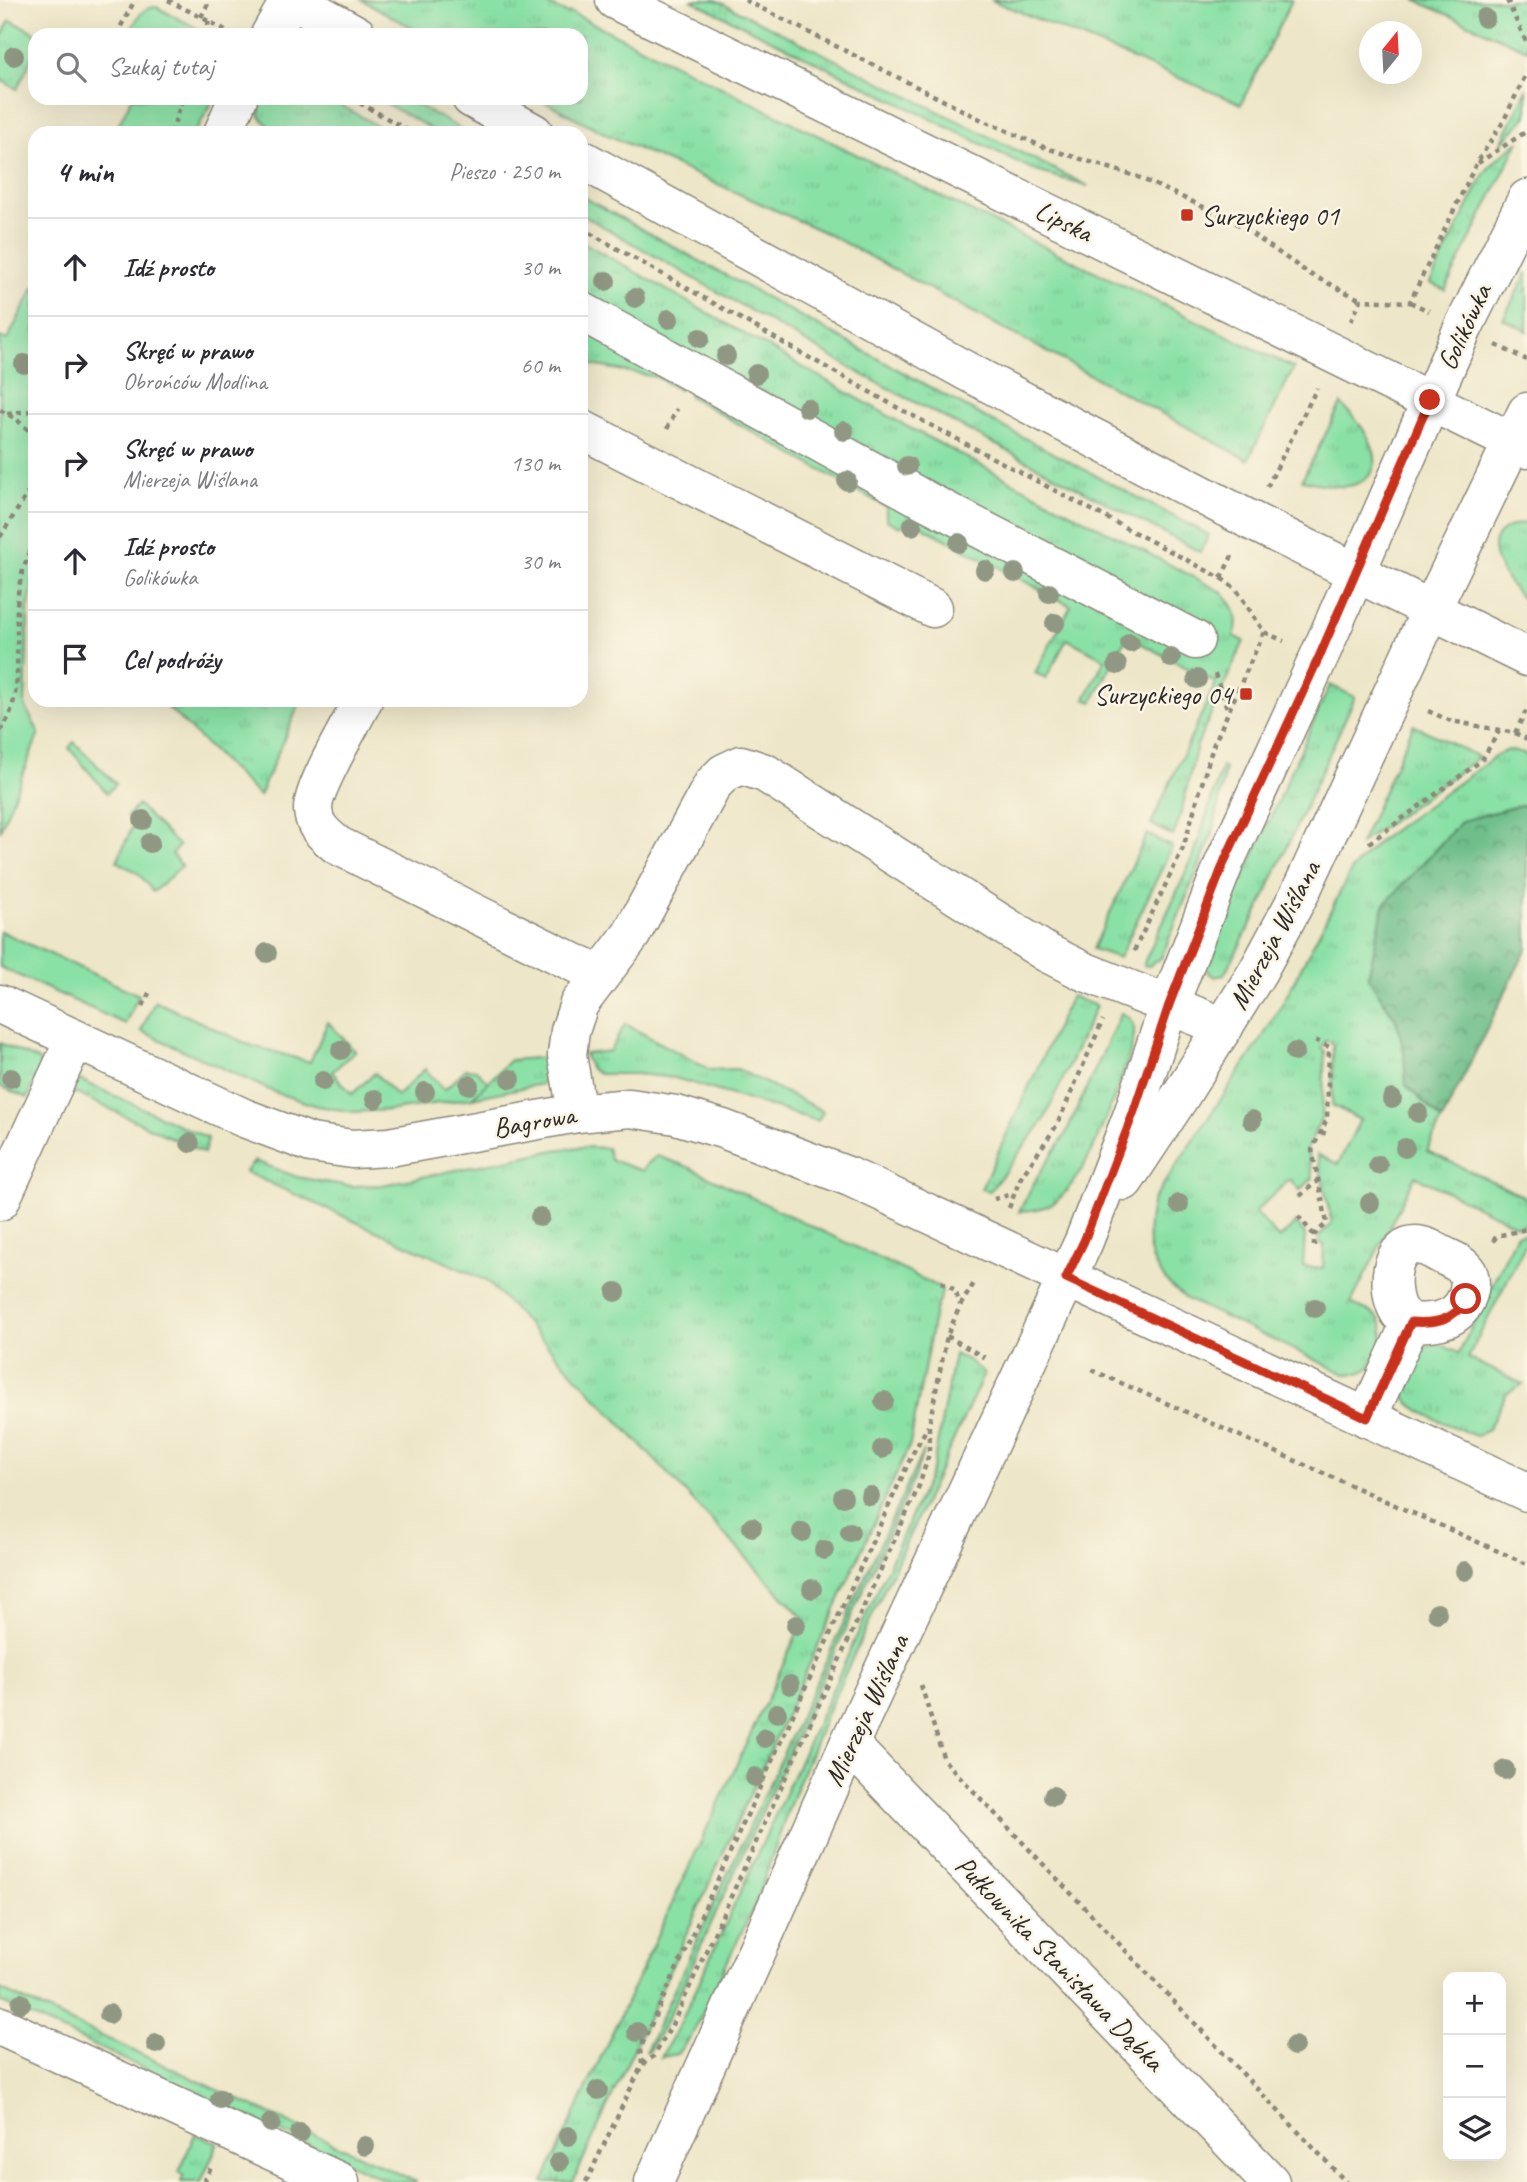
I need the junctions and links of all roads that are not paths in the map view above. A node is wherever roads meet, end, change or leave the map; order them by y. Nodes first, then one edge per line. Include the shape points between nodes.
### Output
1 (292, 0) edge
2 (615, 0) edge
3 (274, 28) edge
4 (344, 28) edge
5 (484, 105) edge
6 (521, 126) edge
7 (588, 163) edge
8 (1527, 198) edge
9 (588, 315) edge
10 (1430, 400) junction
11 (588, 433) edge
12 (1522, 434) edge
13 (1354, 573) junction
14 (933, 608) dead end
15 (1430, 610) junction
16 (1195, 640) dead end
17 (1527, 657) edge
18 (359, 707) edge
19 (599, 975) junction
20 (0, 1004) edge
21 (1169, 1005) junction
22 (1224, 1027) junction
23 (75, 1039) junction
24 (577, 1113) junction
25 (0, 1201) edge
26 (1084, 1241) junction
27 (1066, 1278) junction
28 (1411, 1322) junction
29 (1367, 1418) junction
30 (1527, 1492) edge
31 (849, 1744) junction
32 (0, 2026) edge
33 (340, 2182) edge
34 (654, 2182) edge
35 (1270, 2182) edge

1 - 3 street
1 - 4 street
2 - 10 street, Lipska
5 - 6 street
7 - 13 street via 957,366
8 - 10 street, Golikówka
9 - 16 street via 917,496
10 - 12 street, Lipska
10 - 13 street, Golikówka
11 - 14 street
12 - 15 street
13 - 15 street
13 - 21 street, Mierzeja Wiślana via 1225,860
15 - 17 street
15 - 22 street, Mierzeja Wiślana via 1300,893
18 - 19 street via 319,787 313,810 319,830 337,845
19 - 21 street via 631,935 713,783 741,765 765,773 1047,953
19 - 24 street via 579,1004 570,1031 567,1055
20 - 23 street, Bagrowa
21 - 22 street
21 - 26 street, Mierzeja Wiślana
22 - 26 street, Mierzeja Wiślana
23 - 24 street, Bagrowa via 269,1129 338,1147 389,1147
23 - 25 street
24 - 27 street, Bagrowa via 630,1108 723,1129 850,1177
26 - 27 street, Mierzeja Wiślana
27 - 29 street, Bagrowa
27 - 31 street, Mierzeja Wiślana
28 - 28 street via 1399,1313 1391,1276 1399,1254 1418,1245 1461,1264 1470,1278 1470,1289 1460,1311 1450,1317
28 - 29 street
29 - 30 street, Bagrowa
31 - 34 street, Mierzeja Wiślana
31 - 35 street, Pułkownika Stanisława Dąbka
32 - 33 street

